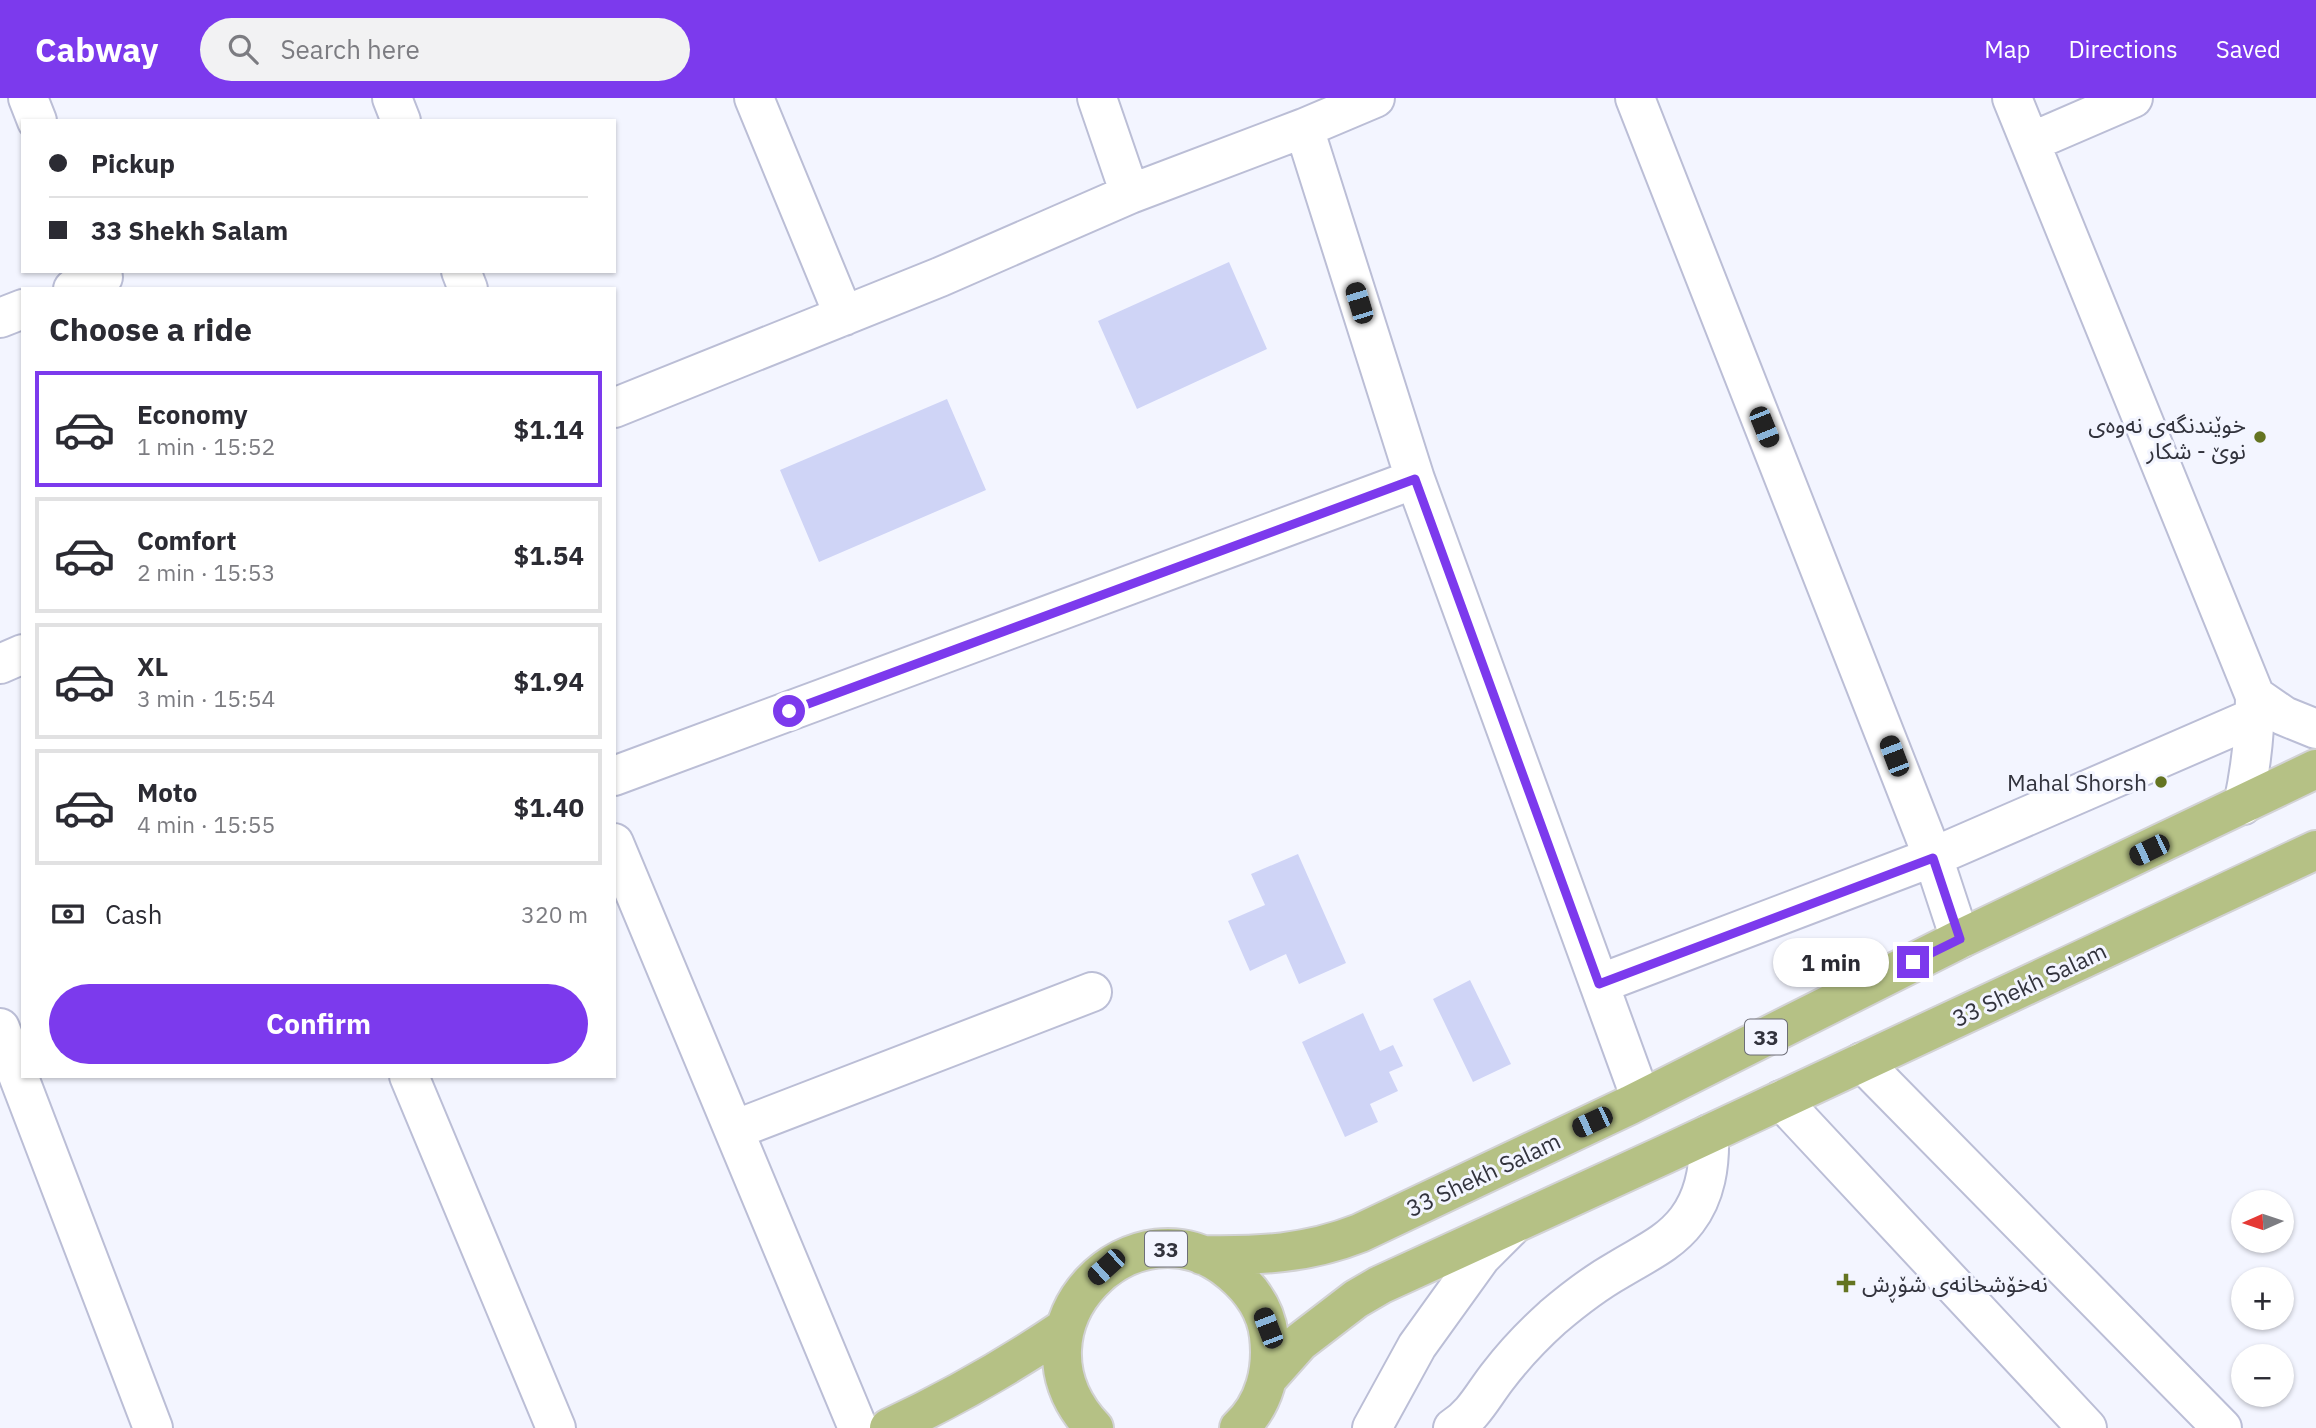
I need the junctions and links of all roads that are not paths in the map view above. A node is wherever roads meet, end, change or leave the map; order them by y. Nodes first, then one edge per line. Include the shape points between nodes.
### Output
1 (28, 98) edge
2 (392, 98) edge
3 (754, 98) edge
4 (1097, 98) edge
5 (1375, 98) edge
6 (1635, 98) edge
7 (2012, 98) edge
8 (2133, 98) edge
9 (36, 119) edge
10 (400, 119) edge
11 (1304, 128) junction
12 (2031, 142) junction
13 (1130, 194) junction
14 (21, 310) edge
15 (844, 316) junction
16 (0, 318) edge
17 (616, 407) edge
18 (1415, 479) junction
19 (21, 655) edge
20 (0, 664) edge
21 (2255, 706) junction
22 (2316, 729) edge
23 (2316, 769) edge
24 (616, 775) edge
25 (2243, 805) junction
26 (616, 848) edge
27 (2316, 850) edge
28 (1933, 858) junction
29 (1960, 939) junction
30 (1599, 984) junction
31 (1092, 992) dead end
32 (3, 1045) edge
33 (1862, 1062) junction
34 (411, 1078) edge
35 (1641, 1098) junction
36 (1781, 1100) junction
37 (734, 1130) junction
38 (1709, 1134) junction
39 (1513, 1225) junction
40 (1202, 1255) junction
41 (1065, 1328) junction
42 (1268, 1378) junction
43 (1243, 1426) edge
44 (153, 1428) edge
45 (556, 1428) edge
46 (859, 1428) edge
47 (889, 1428) edge
48 (1094, 1428) edge
49 (1372, 1428) edge
50 (1453, 1428) edge
51 (2087, 1428) edge
52 (2222, 1428) edge

1 - 9 street
2 - 10 street
3 - 15 street
4 - 13 street
5 - 11 street
6 - 28 street
7 - 12 street
8 - 12 street
11 - 13 street
11 - 18 street
12 - 21 street
13 - 15 street
14 - 16 street
15 - 17 street
18 - 24 street
18 - 30 street
19 - 20 street
21 - 22 street
21 - 25 street
21 - 28 street
23 - 25 main road, 33 Shekh Salam / 33
25 - 29 main road, 33 Shekh Salam / 33
26 - 37 street
27 - 33 main road, 33 Shekh Salam / 33
28 - 29 street
28 - 30 street
29 - 35 main road, 33 Shekh Salam / 33
30 - 35 street
31 - 37 street
32 - 44 street
33 - 36 main road, 33 Shekh Salam / 33
33 - 52 street
34 - 45 street
35 - 40 main road, 33 Shekh Salam / 33 via 1335,1243 1253,1256
36 - 38 main road, 33 Shekh Salam / 33
36 - 51 street
37 - 46 street
38 - 39 main road, 33 Shekh Salam / 33
38 - 50 street via 1707,1179 1687,1220 1672,1237 1584,1292 1552,1318 1497,1377 1475,1411
39 - 42 main road, 33 Shekh Salam / 33 via 1356,1298 1300,1342
39 - 49 street via 1481,1257 1417,1346
40 - 41 main road, 33 Shekh Salam / 33 via 1153,1249 1106,1267 1073,1304
40 - 42 main road, 33 Shekh Salam / 33 via 1244,1283 1259,1304 1268,1328
41 - 47 main road via 1002,1370
41 - 48 main road, 33 Shekh Salam / 33 via 1064,1374 1071,1397
42 - 43 main road, 33 Shekh Salam / 33

